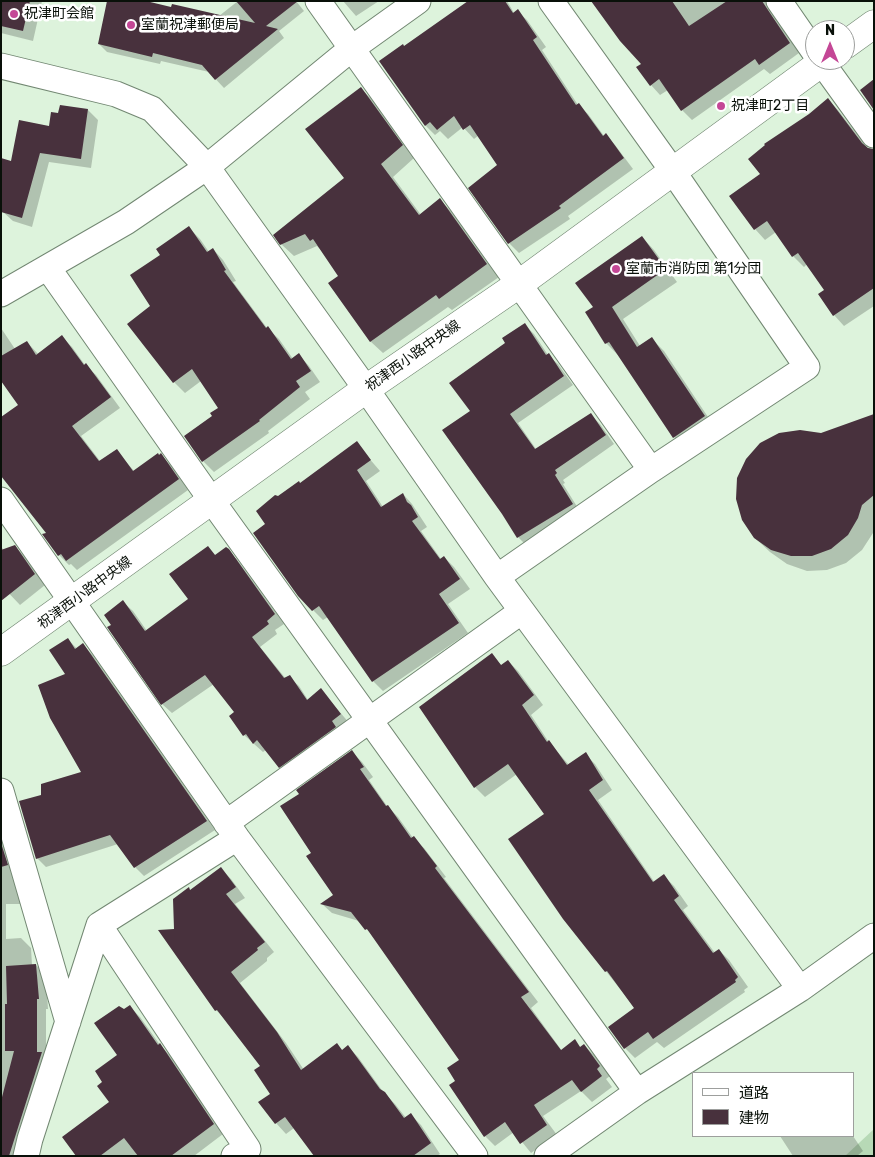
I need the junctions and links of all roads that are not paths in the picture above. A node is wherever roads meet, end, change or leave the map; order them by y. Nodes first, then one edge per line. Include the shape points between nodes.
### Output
1 (318, 1) edge
2 (418, 1) edge
3 (551, 1) edge
4 (779, 1) edge
5 (874, 24) edge
6 (805, 37) edge
7 (855, 38) edge
8 (351, 50) junction
9 (1, 66) edge
10 (806, 70) edge
11 (829, 70) edge
12 (874, 135) edge
13 (208, 167) junction
14 (672, 170) junction
15 (48, 268) junction
16 (519, 284) junction
17 (5, 286) edge
18 (366, 389) junction
19 (651, 470) junction
20 (1, 500) edge
21 (212, 501) junction
22 (497, 577) junction
23 (73, 602) junction
24 (522, 611) junction
25 (1, 652) edge
26 (369, 720) junction
27 (1, 792) edge
28 (231, 830) junction
29 (99, 925) junction
30 (874, 936) edge
31 (800, 989) junction
32 (68, 1022) junction
33 (637, 1092) junction
34 (26, 1156) edge
35 (234, 1156) edge
36 (476, 1156) edge
37 (547, 1156) edge

1 - 8 street
2 - 8 street
3 - 14 street
4 - 6 street
5 - 7 main road
8 - 13 street
8 - 16 street
9 - 13 street via 116,94 152,109
10 - 14 main road, 祝津西小路中央線
11 - 12 street
13 - 15 street via 126,222
13 - 18 street
14 - 16 main road, 祝津西小路中央線
14 - 19 street via 807,368
15 - 17 street
15 - 21 street
16 - 18 main road, 祝津西小路中央線
16 - 19 street
18 - 21 main road, 祝津西小路中央線
18 - 22 street
19 - 22 street
20 - 23 street
21 - 23 main road, 祝津西小路中央線
21 - 26 street
22 - 24 street
23 - 25 main road, 祝津西小路中央線
23 - 28 street
24 - 26 street
24 - 31 street
26 - 28 street
26 - 33 street
27 - 32 street
28 - 29 street
28 - 36 street
29 - 32 street
29 - 35 street via 248,1149
30 - 31 street
31 - 33 street
32 - 34 street
33 - 37 street

